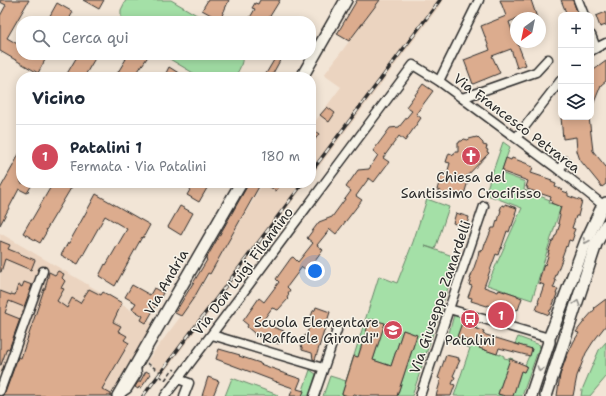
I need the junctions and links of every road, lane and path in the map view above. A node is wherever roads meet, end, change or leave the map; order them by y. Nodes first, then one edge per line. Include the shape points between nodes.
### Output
1 (346, 0) edge
2 (479, 0) edge
3 (578, 0) edge
4 (583, 12) edge
5 (606, 44) edge
6 (594, 50) edge
7 (316, 52) edge
8 (548, 59) dead end
9 (312, 60) edge
10 (413, 65) joint
11 (305, 72) edge
12 (439, 81) junction
13 (558, 84) edge
14 (462, 98) junction
15 (516, 138) junction
16 (565, 161) dead end
17 (559, 170) junction
18 (238, 188) edge
19 (484, 206) dead end
20 (605, 206) edge
21 (606, 225) edge
22 (43, 271) dead end
23 (449, 309) junction
24 (337, 330) dead end
25 (212, 334) junction
26 (550, 338) junction
27 (564, 342) junction
28 (141, 362) junction
29 (323, 368) junction
30 (177, 375) junction
31 (0, 391) edge
32 (118, 396) edge
33 (165, 396) edge
34 (184, 396) edge
35 (314, 396) edge
36 (420, 396) edge
37 (531, 396) edge
38 (546, 396) edge

1 - 7 street
2 - 12 street
3 - 4 street
5 - 6 street
8 - 14 street via 536,72
9 - 11 street
10 - 12 street, Via Francesco Petrarca
10 - 25 street, Via Don Luigi Filannino
12 - 14 street, Via Francesco Petrarca
13 - 15 street via 544,106
14 - 15 street, Via Francesco Petrarca
15 - 17 street, Via Francesco Petrarca
16 - 17 street
17 - 20 street, Via Francesco Petrarca
18 - 28 street, Via Andria
19 - 23 street, Via Giuseppe Zanardelli
20 -> 26 street via 586,241
27 -> 21 street via 596,244
22 - 31 street
23 - 26 street
23 - 36 street, Via Giuseppe Zanardelli
24 - 29 street
25 - 29 street
25 - 30 street, Via Don Luigi Filannino
26 - 27 street via 552,346 555,347
26 -> 37 street
27 - 38 street
28 - 30 path via 162,373 160,376 165,380 173,369
28 - 32 street, Via Andria
29 - 35 street
30 - 33 street, Via Don Luigi Filannino
30 - 34 street via 189,383

